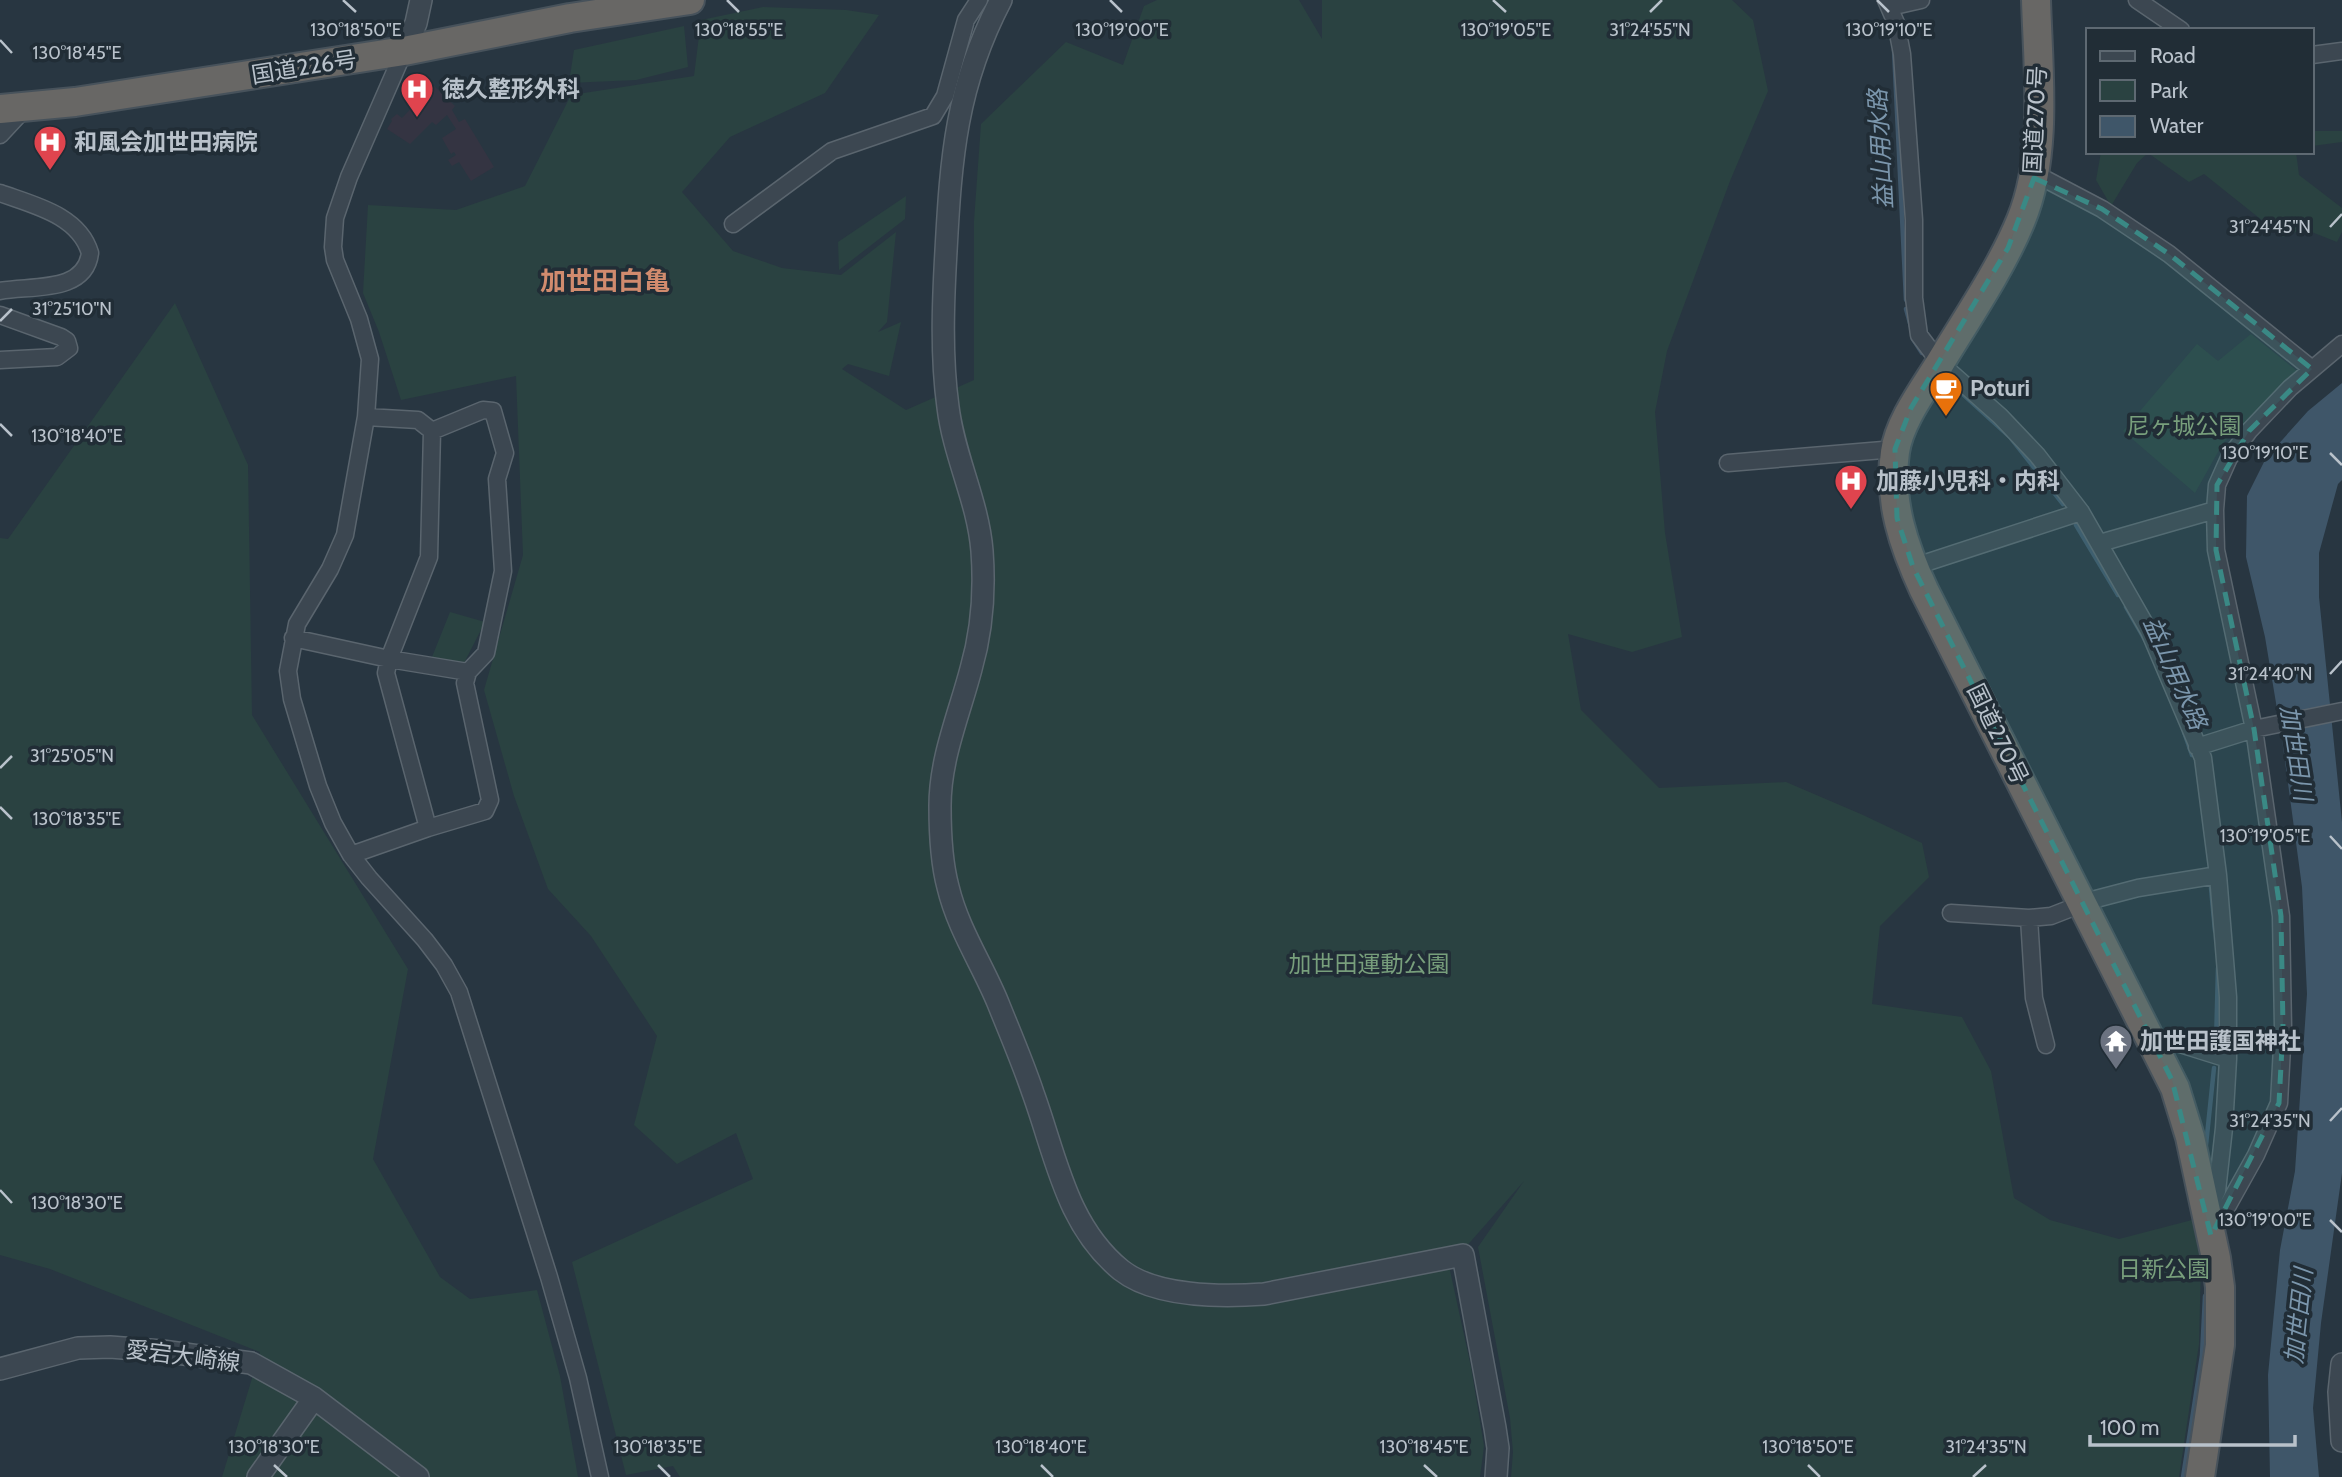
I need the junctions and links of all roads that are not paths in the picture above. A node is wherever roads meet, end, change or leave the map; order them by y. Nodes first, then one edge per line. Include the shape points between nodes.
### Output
1 (421, 0) edge
2 (690, 0) edge
3 (979, 0) edge
4 (1001, 0) edge
5 (1921, 0) edge
6 (2036, 0) edge
7 (2137, 0) edge
8 (1888, 4) edge
9 (2178, 28) edge
10 (404, 51) junction
11 (2342, 51) edge
12 (2314, 55) edge
13 (13, 108) edge
14 (0, 135) edge
15 (2034, 178) junction
16 (0, 193) edge
17 (733, 223) dead end
18 (0, 291) edge
19 (0, 315) edge
20 (2342, 344) edge
21 (0, 360) edge
22 (1940, 363) junction
23 (2312, 369) junction
24 (366, 417) junction
25 (432, 431) junction
26 (1895, 449) junction
27 (1728, 463) dead end
28 (2215, 510) junction
29 (2081, 512) junction
30 (2100, 544) junction
31 (1913, 567) junction
32 (293, 638) junction
33 (389, 659) junction
34 (468, 672) junction
35 (2342, 711) edge
36 (2258, 728) junction
37 (2197, 747) junction
38 (428, 828) junction
39 (351, 855) junction
40 (2218, 875) junction
41 (2084, 904) junction
42 (1951, 913) dead end
43 (2029, 919) junction
44 (2151, 1038) junction
45 (2046, 1045) dead end
46 (2228, 1059) junction
47 (2208, 1226) junction
48 (2342, 1364) edge
49 (0, 1369) edge
50 (314, 1398) junction
51 (2342, 1441) edge
52 (258, 1477) edge
53 (418, 1477) edge
54 (600, 1477) edge
55 (1496, 1477) edge
56 (2200, 1477) edge

1 - 10 street
2 - 10 highway, 国道226号
3 - 17 street via 966,20 944,96 933,116 832,151
4 - 55 street via 976,54 951,159 944,359 948,410 976,508 983,590 980,629 947,749 940,800 940,844 947,887 997,999 1068,1198 1091,1237 1122,1270 1154,1288 1243,1295 1463,1255 1496,1428
5 - 8 street
6 - 15 highway, 国道270号 via 2038,140
7 - 9 street
8 - 22 street via 1902,54 1917,326
10 - 13 highway, 国道226号
10 - 24 street via 349,177 333,228 335,260 370,359
11 - 12 street
13 - 14 street
15 - 22 highway, 国道270号 via 2008,248
15 - 23 street via 2045,179 2102,209 2169,254
16 - 18 street via 61,218 81,233 90,253 85,269 66,283
19 - 21 street via 61,337 69,348 57,357
20 - 23 street
22 - 26 highway, 国道270号 via 1911,408
22 - 29 street via 2037,455
23 - 28 street via 2249,431 2230,458 2217,485
24 - 25 street via 418,420
24 - 32 street via 345,535
25 - 33 street via 429,558
25 - 34 street via 483,410 493,411 505,453 497,479 503,571 486,653
26 - 27 street
26 - 31 highway, 国道270号 via 1897,518
28 - 30 street
28 - 36 street via 2216,550
29 - 30 street
29 - 31 street
30 - 37 street via 2150,631
31 - 41 highway, 国道270号
32 - 33 street
32 - 39 street via 288,671 292,699 318,786
33 - 34 street
33 - 38 street via 386,673
34 - 38 street via 466,683 491,800 485,811
35 - 36 street
36 - 37 street
36 - 47 street via 2281,916 2279,1103 2256,1155
37 - 40 street via 2203,758
38 - 39 street
39 - 54 street via 425,940 459,992 549,1277
40 - 41 street via 2138,888
40 - 46 street
41 - 43 street
41 - 44 highway, 国道270号
42 - 43 street
43 - 45 street via 2034,998
44 - 46 street
44 - 47 highway, 国道270号 via 2172,1080 2190,1137
46 - 47 street via 2217,1191
47 - 56 highway, 国道270号 via 2222,1315
48 - 51 street
49 - 50 street, 愛宕大崎線 via 78,1348 162,1351 251,1363
50 - 52 street
50 - 53 street, 愛宕大崎線

